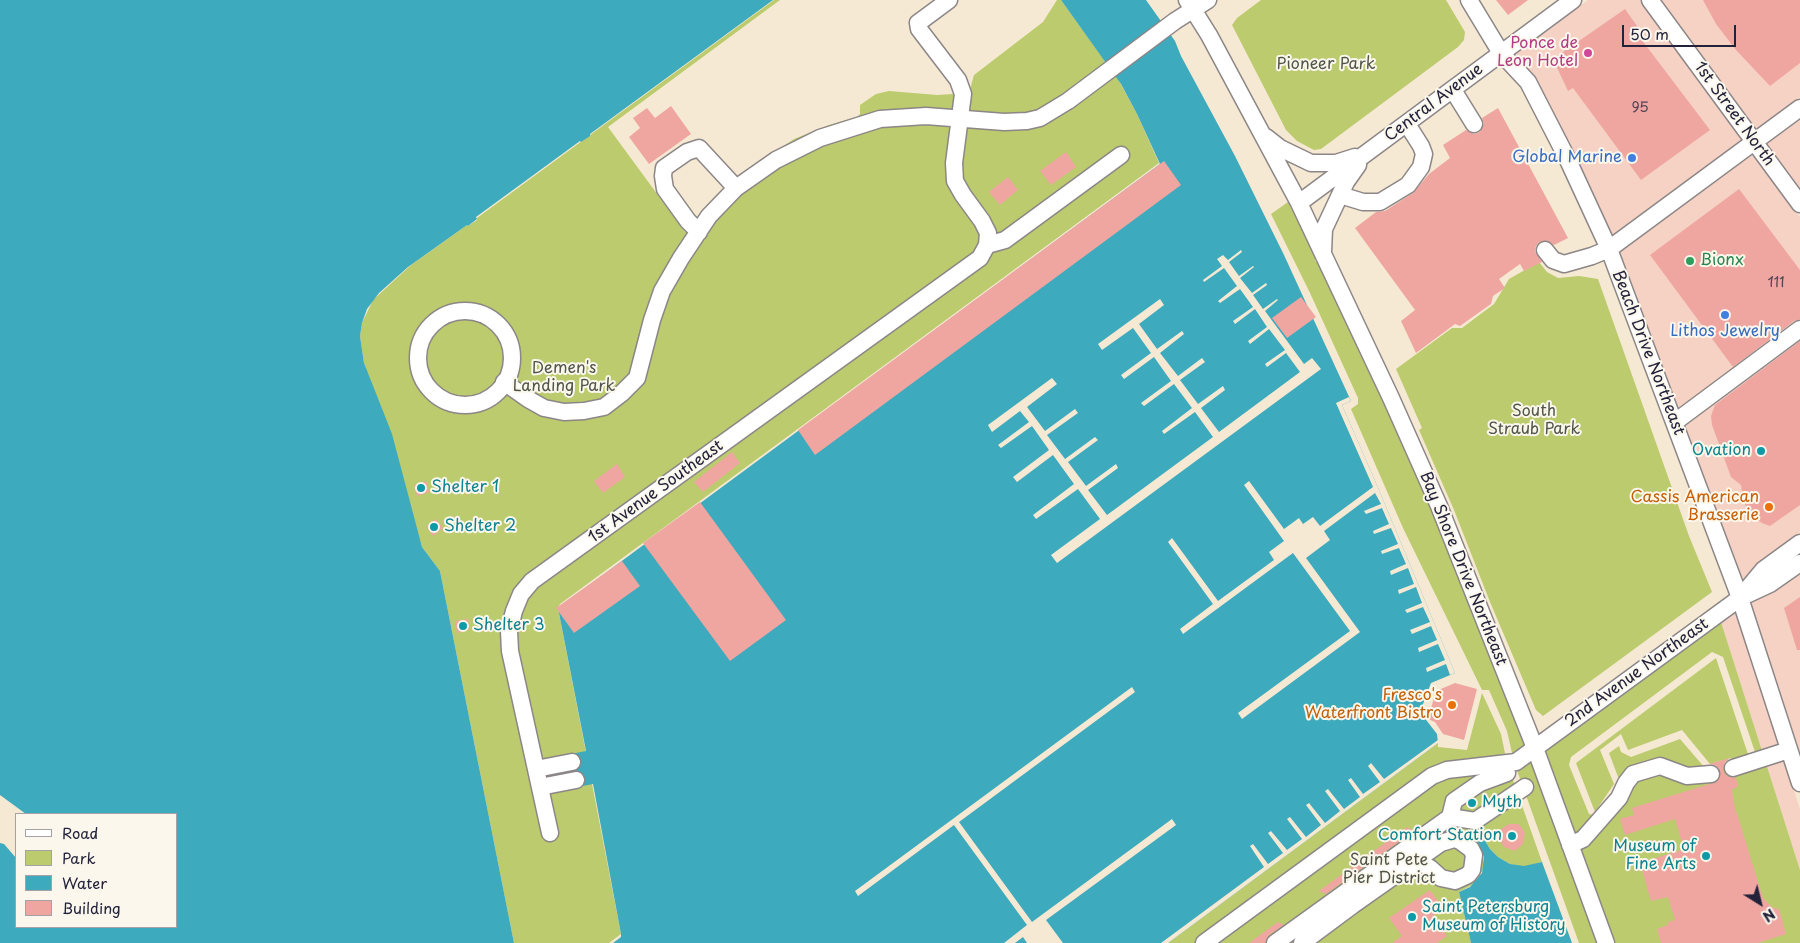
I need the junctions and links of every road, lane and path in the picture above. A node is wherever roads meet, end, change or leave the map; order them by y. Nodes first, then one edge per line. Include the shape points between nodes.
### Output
1 (949, 0) edge
2 (1208, 0) edge
3 (1469, 0) edge
4 (1573, 0) edge
5 (1650, 0) edge
6 (1190, 5) edge
7 (1501, 53) junction
8 (1453, 90) junction
9 (1800, 108) edge
10 (961, 119) junction
11 (1408, 124) junction
12 (1474, 124) dead end
13 (1262, 133) junction
14 (1754, 142) junction
15 (1367, 153) junction
16 (1121, 155) dead end
17 (736, 188) junction
18 (1340, 195) junction
19 (1299, 203) junction
20 (1800, 204) edge
21 (699, 232) junction
22 (987, 245) junction
23 (1609, 249) junction
24 (1544, 250) dead end
25 (1323, 254) junction
26 (1800, 329) edge
27 (504, 382) junction
28 (1675, 422) junction
29 (1800, 543) edge
30 (1800, 563) edge
31 (1740, 598) junction
32 (1535, 748) junction
33 (1789, 750) junction
34 (572, 762) dead end
35 (536, 768) junction
36 (1733, 768) dead end
37 (1508, 773) dead end
38 (1711, 774) dead end
39 (576, 780) dead end
40 (1800, 781) edge
41 (540, 787) junction
42 (1525, 787) dead end
43 (1450, 817) junction
44 (1475, 821) junction
45 (550, 833) dead end
46 (1447, 840) junction
47 (1570, 844) junction
48 (1403, 870) junction
49 (1204, 943) edge
50 (1275, 943) edge
51 (1302, 943) edge
52 (1606, 943) edge

1 - 10 street via 918,23 958,80 963,94
2 - 6 street
3 - 7 street, Beach Drive Northeast
4 - 7 street, Central Avenue
5 - 14 street, 1st Street North
6 - 10 street via 1170,25 1040,118 1004,122
6 - 13 street, Bay Shore Drive Northeast
7 - 8 street, Central Avenue
7 - 23 street, Beach Drive Northeast via 1528,82
8 - 11 street, Central Avenue
8 - 12 street
9 - 14 street
10 - 17 street via 926,116 880,119 839,131 799,147
10 - 22 street via 954,163 955,181 988,233
11 - 15 street, Central Avenue
11 - 18 street via 1424,154 1421,167 1408,185 1380,202 1363,202
13 - 15 street, Central Avenue via 1280,148 1311,163 1336,163
13 - 19 street, Bay Shore Drive Northeast
14 - 20 street, 1st Street North
14 - 23 street
15 - 18 street, Central Avenue
15 - 19 street, Central Avenue
16 - 22 street via 1005,240
17 - 21 street via 709,216
17 - 21 street via 699,148 664,168 665,189
18 - 25 street, Central Avenue via 1324,229
19 - 25 street, Bay Shore Drive Northeast
21 - 27 street via 662,291 637,378 621,394 604,407 564,412 544,408
22 - 35 street, 1st Avenue Southeast via 980,258 532,581 521,594 509,631 510,651
23 - 24 street via 1564,264 1553,260
23 - 28 street, Beach Drive Northeast
25 - 32 street, Bay Shore Drive Northeast via 1439,506
26 - 28 street
27 - 27 street via 511,351 496,322 477,312 455,312 428,328 422,338 418,359 423,380 429,389 447,401 468,404 493,394
28 - 31 street, Beach Drive Northeast
29 - 31 street, 2nd Avenue Northeast via 1763,570
30 - 31 street, 2nd Avenue Northeast via 1770,584
31 - 32 street, 2nd Avenue Northeast
31 - 33 street, Beach Drive Northeast
32 - 47 street, Bay Shore Drive Northeast
32 - 49 street, 2nd Avenue Northeast via 1516,762 1447,770 1432,776
33 - 36 street
33 - 40 street, Beach Drive Northeast
34 - 35 street
35 - 41 street, 1st Avenue Southeast
37 - 43 street via 1480,783 1454,801
38 - 47 street via 1687,776 1660,766 1633,774 1619,798 1583,839
39 - 41 street
41 - 45 street, 1st Avenue Southeast
42 - 44 street
43 - 44 street
43 - 50 street
44 - 46 street
46 - 48 street
46 - 48 street via 1460,840 1471,849 1474,863 1468,876 1455,882 1448,881 1419,864
47 - 52 street, Bay Shore Drive Northeast
48 - 51 street

